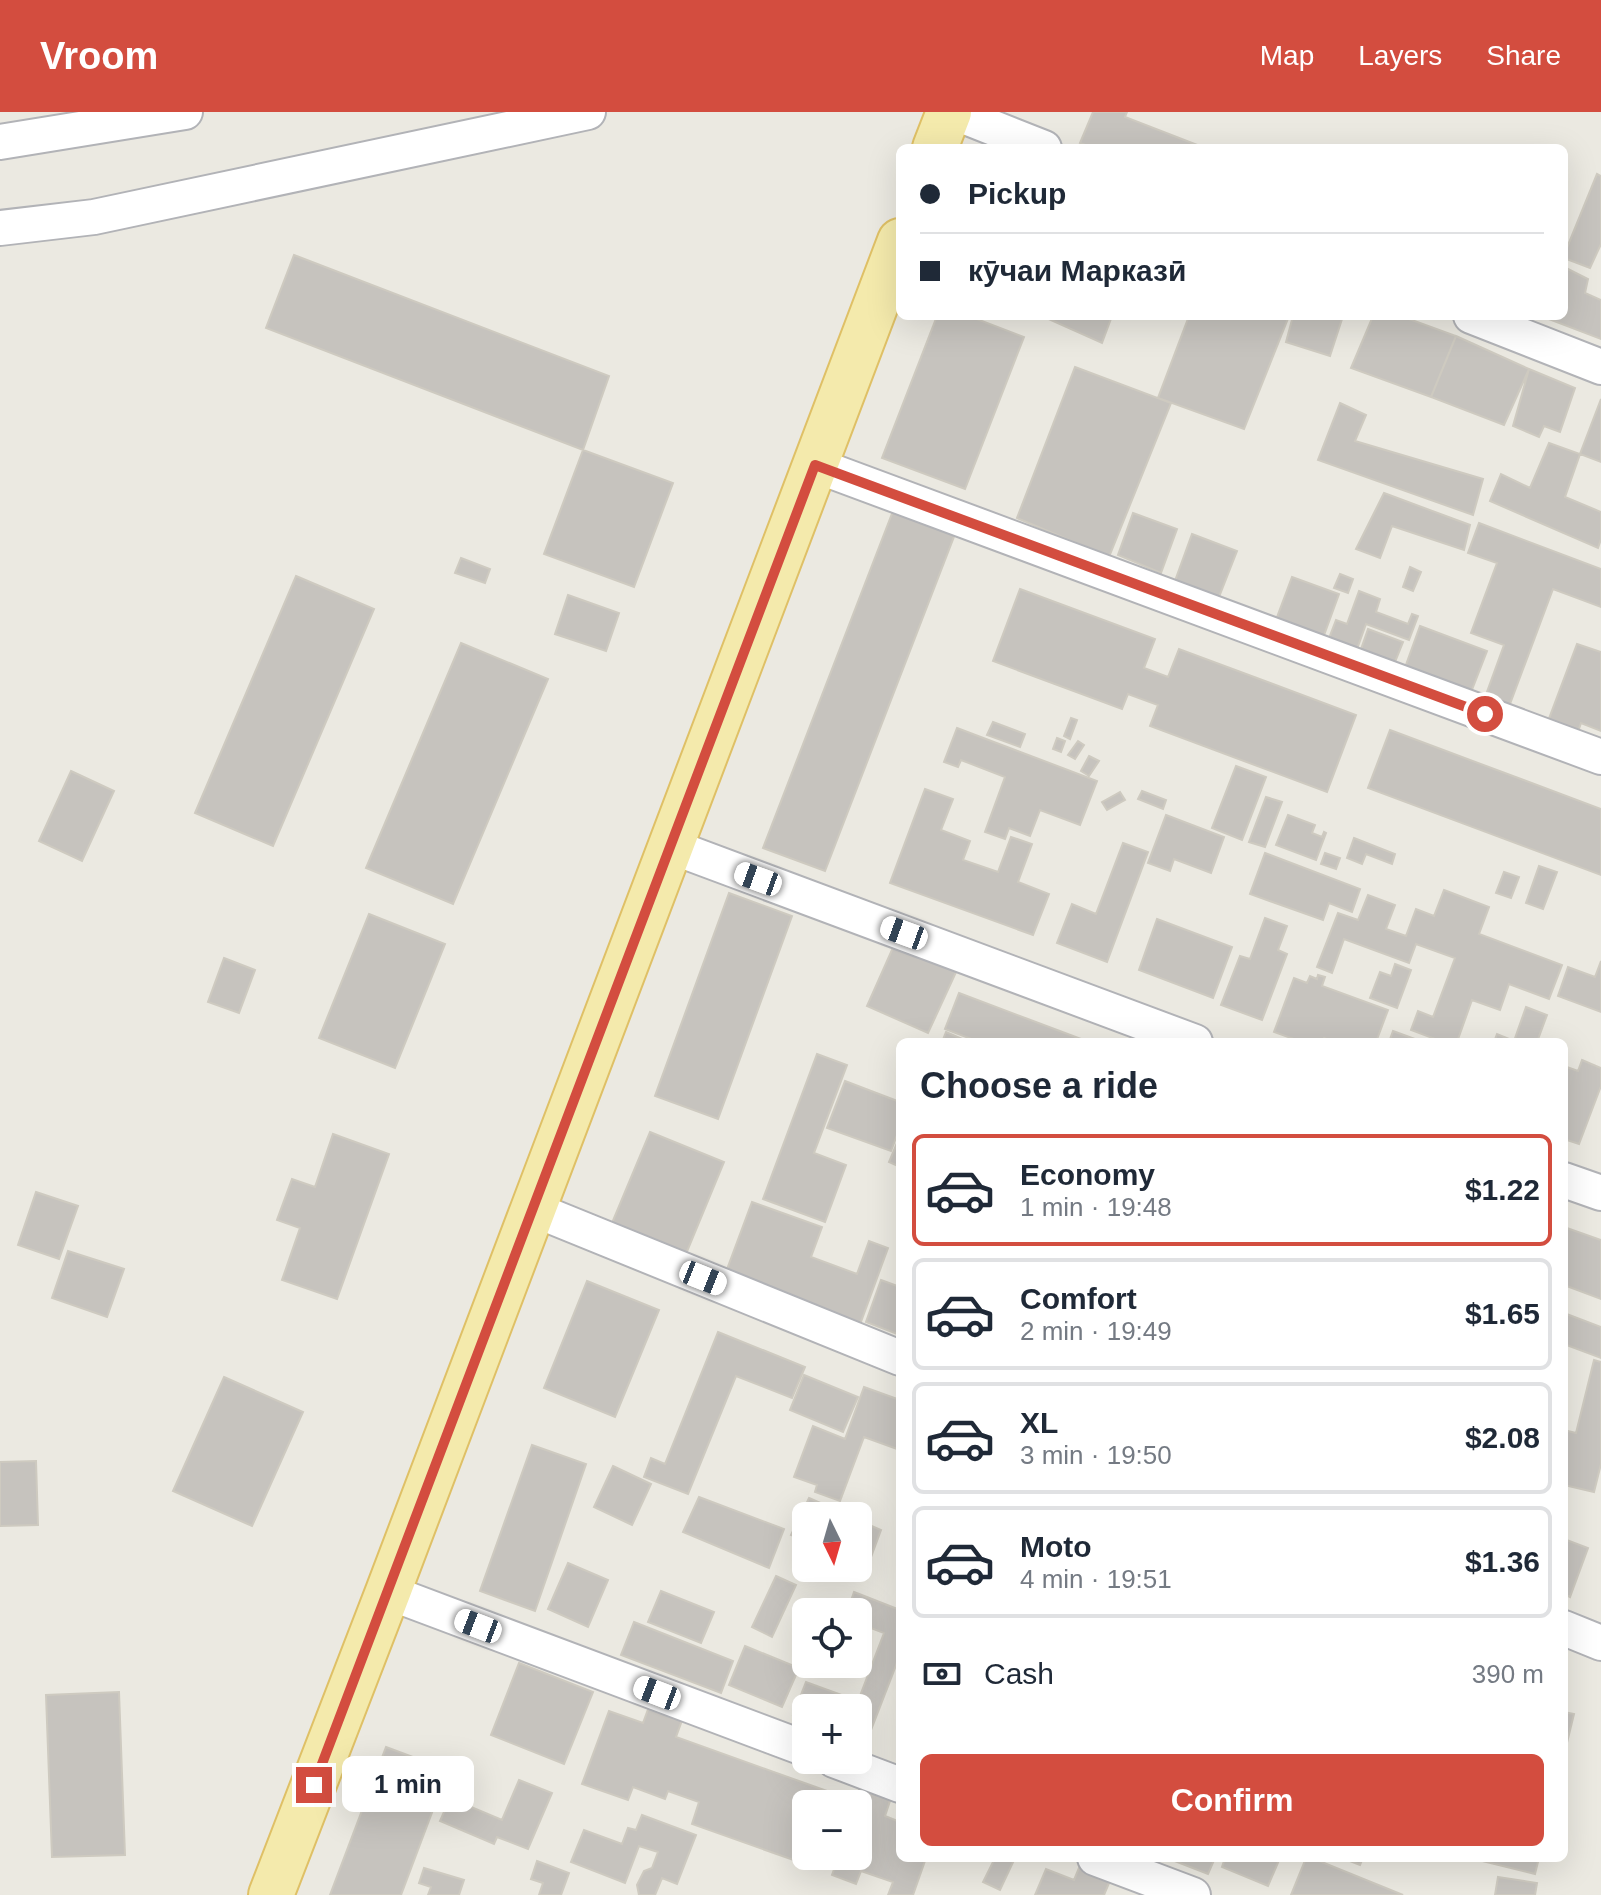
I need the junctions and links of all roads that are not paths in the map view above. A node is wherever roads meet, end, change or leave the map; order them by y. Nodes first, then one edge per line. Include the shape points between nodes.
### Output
1 (185, 112) edge
2 (588, 112) edge
3 (951, 112) edge
4 (0, 142) edge
5 (937, 144) edge
6 (1034, 144) edge
7 (0, 228) edge
8 (896, 252) edge
9 (1481, 320) edge
10 (1601, 367) edge
11 (815, 465) junction
12 (1601, 757) edge
13 (670, 846) junction
14 (1184, 1038) edge
15 (1568, 1181) edge
16 (1601, 1193) edge
17 (533, 1209) junction
18 (896, 1356) edge
19 (388, 1592) junction
20 (1568, 1630) edge
21 (1601, 1643) edge
22 (792, 1744) edge
23 (871, 1774) edge
24 (896, 1783) edge
25 (1106, 1862) edge
26 (271, 1895) edge
27 (1193, 1895) edge

1 - 4 street
2 - 7 street via 94,217
3 - 5 main road
3 - 6 street
8 - 11 main road
9 - 10 street
11 - 12 street
11 - 13 main road
13 - 14 street
13 - 17 main road
15 - 16 street
17 - 18 street
17 - 19 main road
19 - 22 street
19 - 26 main road
20 - 21 street
23 - 24 street
25 - 27 street

